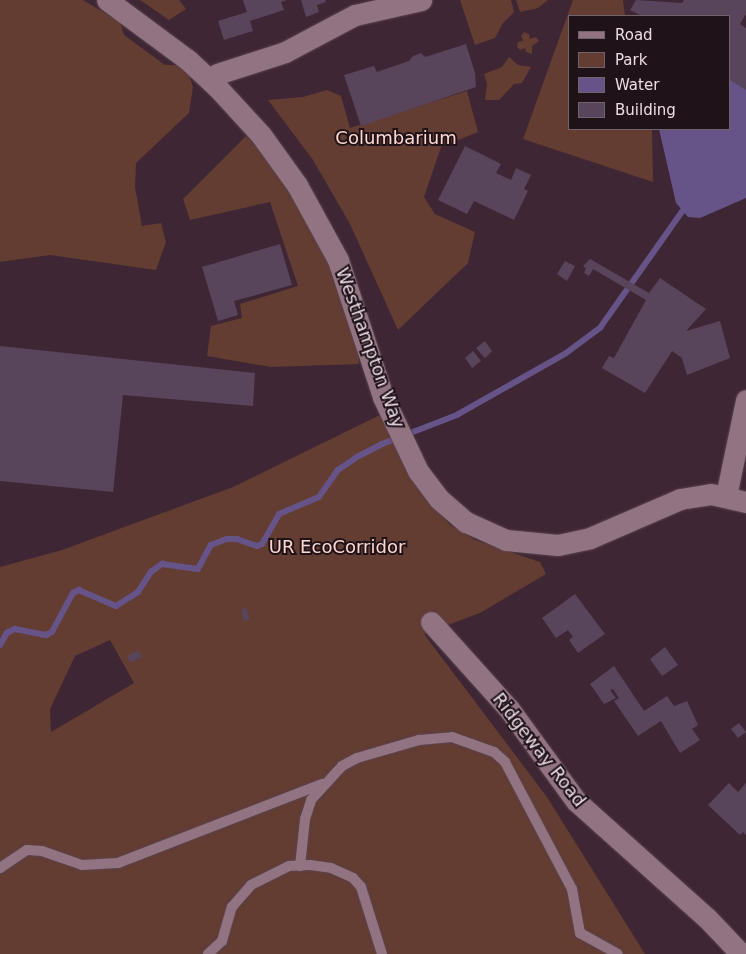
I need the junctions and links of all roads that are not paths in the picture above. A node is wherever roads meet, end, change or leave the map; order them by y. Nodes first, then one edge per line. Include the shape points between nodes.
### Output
1 (107, 0) edge
2 (422, 0) edge
3 (217, 74) dead end
4 (746, 400) edge
5 (736, 499) edge
6 (430, 622) dead end
7 (323, 784) junction
8 (300, 866) junction
9 (0, 868) edge
10 (208, 954) edge
11 (382, 954) edge
12 (618, 954) edge
13 (741, 954) edge

1 - 5 street, Westhampton Way via 188,60 217,87 261,135 297,185 338,260 391,414 409,452 428,486 466,522 489,534 524,544 575,542 604,533 680,499 698,495
2 - 3 street via 355,15 286,52
4 - 5 street
6 - 13 street, Ridgeway Road via 509,709 576,801 706,918
7 - 8 lane via 311,800 305,819
7 - 9 lane via 118,863 82,865 42,851 27,850
7 - 12 lane via 342,766 357,758 436,736 452,737 494,752 505,762 559,861 572,890 580,933
8 - 10 lane via 289,866 251,885 232,907 222,941
8 - 11 lane via 331,868 353,878 361,888

